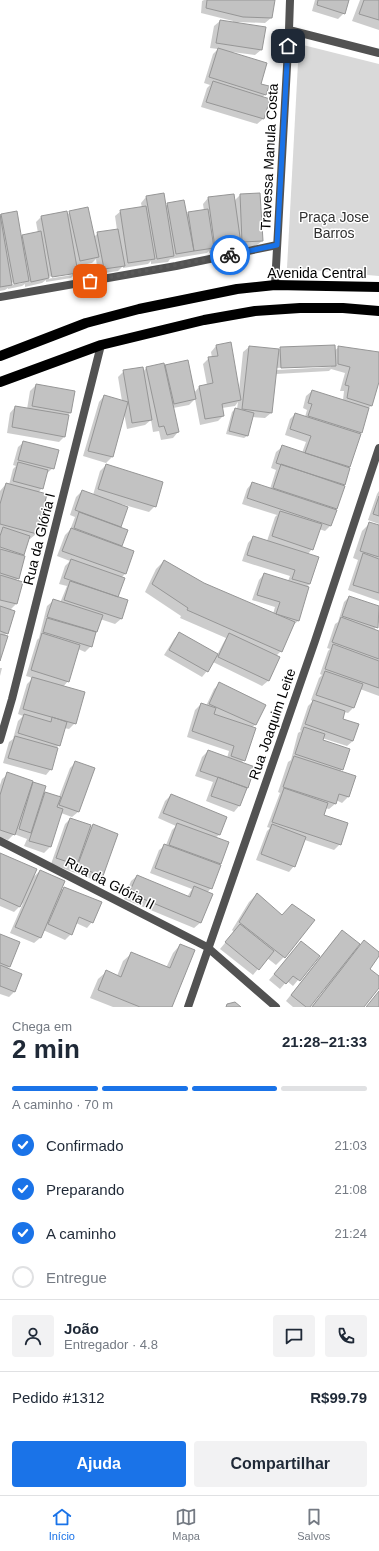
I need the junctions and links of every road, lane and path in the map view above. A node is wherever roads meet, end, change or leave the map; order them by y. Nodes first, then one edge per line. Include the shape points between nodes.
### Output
1 (290, 0) edge
2 (289, 30) junction
3 (379, 53) edge
4 (277, 245) junction
5 (274, 285) junction
6 (379, 287) edge
7 (0, 297) edge
8 (379, 311) edge
9 (101, 344) junction
10 (0, 356) edge
11 (1, 378) edge
12 (379, 448) edge
13 (0, 740) edge
14 (0, 841) edge
15 (208, 947) junction
16 (188, 1007) edge
17 (276, 1007) edge

1 - 2 street, Travessa Manula Costa
2 - 3 street
2 - 4 street, Travessa Manula Costa
4 - 5 street, Travessa Manula Costa
4 - 7 street via 176,266
5 - 6 main road, Avenida Central
5 - 10 main road, Avenida Central via 237,289 139,309 86,323
8 - 9 main road via 300,308 255,311
9 - 11 main road
9 - 13 street, Rua da Glória I
12 - 15 street, Rua Joaquim Leite via 315,641
14 - 15 street, Rua da Glória II
15 - 16 street, Rua Joaquim Leite
15 - 17 street, Rua da Glória II

